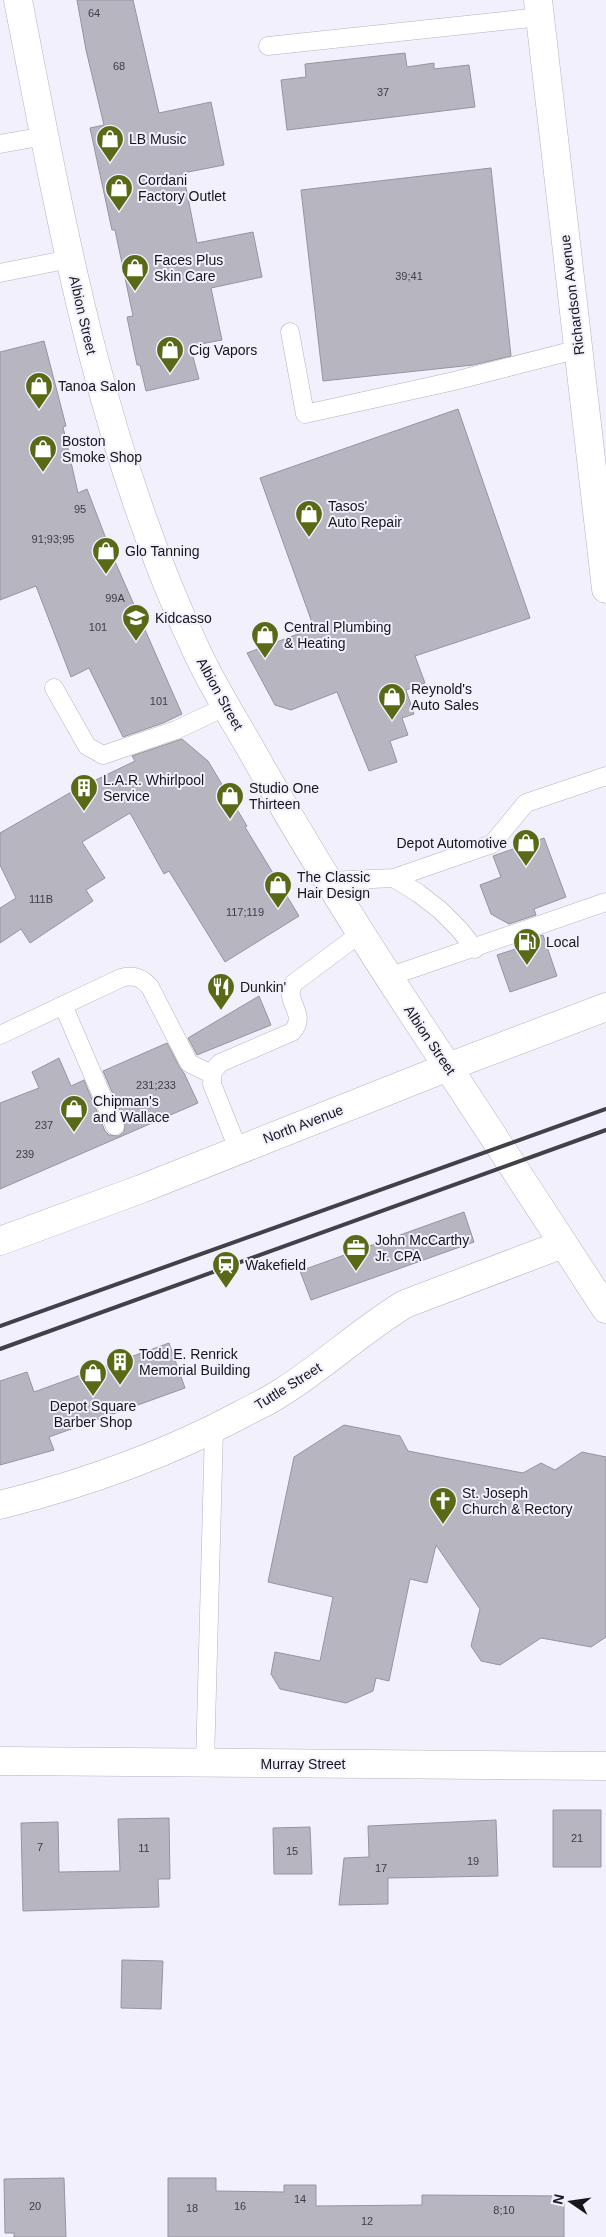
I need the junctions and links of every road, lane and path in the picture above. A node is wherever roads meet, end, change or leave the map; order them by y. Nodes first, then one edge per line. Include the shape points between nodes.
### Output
1 (18, 0) edge
2 (539, 8) edge
3 (268, 46) dead end
4 (45, 136) junction
5 (0, 144) edge
6 (70, 259) junction
7 (0, 273) edge
8 (290, 332) dead end
9 (578, 349) junction
10 (606, 589) edge
11 (54, 688) dead end
12 (227, 706) junction
13 (606, 776) edge
14 (394, 878) junction
15 (328, 881) junction
16 (606, 902) edge
17 (361, 934) junction
18 (475, 949) junction
19 (388, 977) junction
20 (63, 1005) junction
21 (606, 1007) edge
22 (0, 1035) edge
23 (448, 1067) junction
24 (211, 1074) junction
25 (116, 1126) dead end
26 (238, 1150) junction
27 (0, 1241) edge
28 (563, 1244) junction
29 (606, 1309) edge
30 (214, 1429) junction
31 (0, 1504) edge
32 (0, 1761) edge
33 (205, 1763) junction
34 (606, 1766) edge

1 - 4 street, Albion Street
2 - 3 lane
2 - 9 street, Richardson Avenue
4 - 5 lane
4 - 6 street, Albion Street
6 - 7 lane
6 - 12 street, Albion Street via 102,392 131,485 194,646
8 - 9 lane via 305,414
9 - 10 street, Richardson Avenue
11 - 12 lane via 87,746 103,755 176,730
12 - 15 street, Albion Street
13 - 14 lane via 526,803 492,844
14 - 15 lane
14 - 18 lane via 440,910
15 - 17 street, Albion Street
16 - 18 lane
17 - 19 street, Albion Street
17 - 24 lane via 294,983 290,995 298,1019 292,1032 220,1063
18 - 19 lane
19 - 23 street, Albion Street
20 - 22 lane
20 - 24 lane via 121,978 138,977 150,988 190,1063
20 - 25 lane
21 - 23 street, North Avenue
23 - 26 street, North Avenue
23 - 28 street, Albion Street
24 - 26 lane
26 - 27 street, North Avenue
28 - 29 street, Albion Street
28 - 30 street, Tuttle Street via 405,1304 280,1393
30 - 31 street, Tuttle Street via 160,1453 42,1494
30 - 33 lane
32 - 33 street, Murray Street
33 - 34 street, Murray Street

